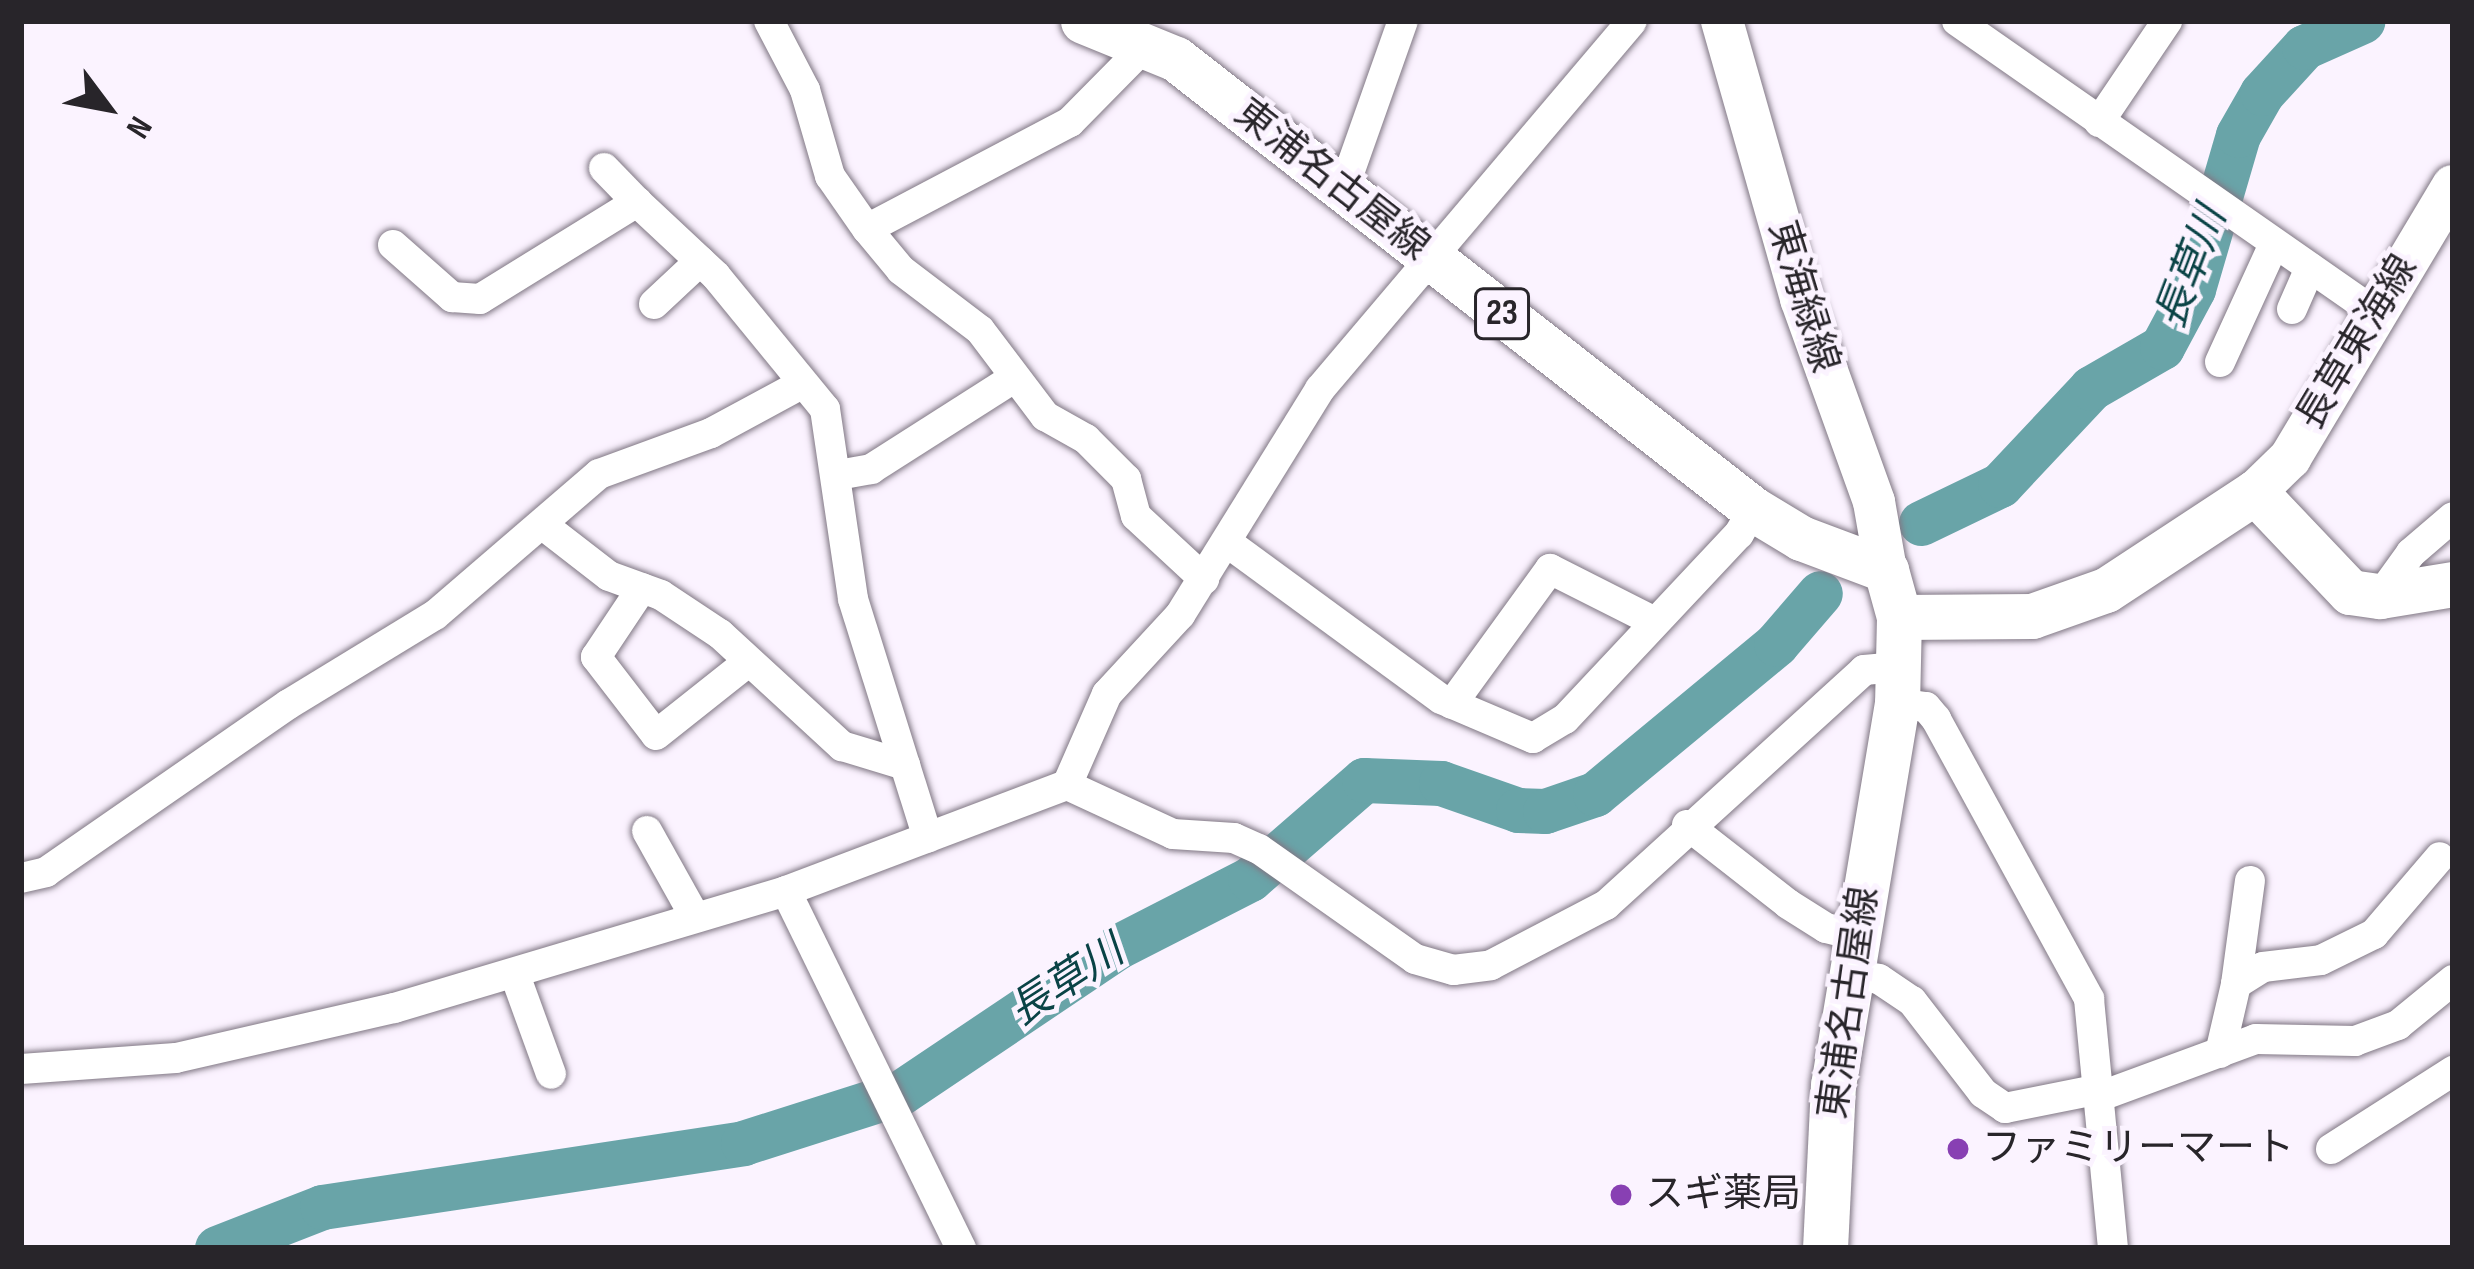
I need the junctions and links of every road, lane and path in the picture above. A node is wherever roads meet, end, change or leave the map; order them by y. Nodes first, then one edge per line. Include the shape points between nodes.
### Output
1 (769, 21) edge
2 (1083, 21) edge
3 (1403, 21) edge
4 (1632, 21) edge
5 (1722, 21) edge
6 (1957, 21) edge
7 (2167, 21) edge
8 (1146, 44) junction
9 (2099, 122) junction
10 (604, 168) dead end
11 (2453, 186) edge
12 (1343, 190) junction
13 (637, 202) junction
14 (867, 229) junction
15 (2273, 244) junction
16 (393, 245) dead end
17 (1430, 259) junction
18 (700, 261) junction
19 (2310, 268) junction
20 (654, 304) dead end
21 (2292, 309) dead end
22 (2377, 314) junction
23 (2219, 362) dead end
24 (1014, 378) junction
25 (796, 387) dead end
26 (838, 475) junction
27 (2255, 492) junction
28 (1753, 509) junction
29 (2453, 517) edge
30 (543, 525) junction
31 (1228, 543) junction
32 (1886, 570) junction
33 (1204, 579) junction
34 (642, 588) junction
35 (2448, 595) edge
36 (2380, 596) junction
37 (1899, 617) junction
38 (1653, 621) junction
39 (748, 662) junction
40 (1898, 685) junction
41 (1452, 704) junction
42 (905, 765) junction
43 (1066, 784) junction
44 (1687, 825) junction
45 (647, 831) dead end
46 (928, 838) junction
47 (2449, 854) edge
48 (21, 878) edge
49 (2250, 881) dead end
50 (786, 891) junction
51 (694, 915) junction
52 (1852, 955) junction
53 (515, 975) junction
54 (2453, 980) edge
55 (2236, 984) junction
56 (2220, 1053) junction
57 (21, 1069) edge
58 (2453, 1071) edge
59 (551, 1074) dead end
60 (2101, 1092) junction
61 (2331, 1149) dead end
62 (961, 1248) edge
63 (1825, 1248) edge
64 (2113, 1248) edge

1 - 14 street via 805,90 830,176
2 - 8 main road, 東浦名古屋線 / 23
3 - 12 street
4 - 17 street
5 - 32 main road, 東海緑線 via 1801,299 1874,502
6 - 9 street
7 - 9 street
8 - 12 main road, 東浦名古屋線 / 23
8 - 14 street via 1059,129
9 - 15 street
10 - 13 street
11 - 22 main road, 長草東海線
12 - 17 main road, 東浦名古屋線 / 23
13 - 16 street via 480,298 452,297
13 - 18 street
14 - 24 street via 914,281 980,330
15 - 19 street
15 - 23 street
17 - 28 main road, 東浦名古屋線 / 23
17 - 31 street via 1320,389 1263,472
18 - 20 street
18 - 26 street via 825,409
19 - 21 street
19 - 22 street
22 - 27 main road, 長草東海線 via 2290,458
24 - 26 street via 871,469
24 - 33 street via 1045,416 1086,439 1126,478 1136,516
25 - 30 street via 710,433 598,475
26 - 42 street via 853,599
27 - 36 main road via 2350,592
27 - 37 main road via 2106,590 2032,616
28 - 32 main road, 東浦名古屋線 / 23 via 1801,538
28 - 38 street via 1739,534
29 - 36 street via 2411,553
30 - 34 street via 609,576
30 - 48 street via 435,615 289,704 46,872
31 - 33 street
31 - 41 street
32 - 37 main road, 東浦名古屋線
33 - 43 street via 1107,694
34 - 39 street via 720,634
34 - 39 street via 596,658 656,735
35 - 36 main road
37 - 40 main road, 東浦名古屋線
38 - 41 street via 1546,737
38 - 41 street via 1550,569
39 - 42 street via 842,746
40 - 44 street via 1864,670
40 - 52 main road, 東浦名古屋線
40 - 60 street via 1936,719 2076,973 2096,1021
42 - 46 street
43 - 44 street via 1173,834 1234,838 1259,849 1385,945 1454,970 1540,944 1606,905
43 - 46 street
44 - 52 street
45 - 51 street
46 - 50 street
47 - 55 street via 2374,934 2321,960 2263,967
49 - 55 street
50 - 51 street
50 - 62 street
51 - 53 street
52 - 60 street via 1912,1001 1983,1093 2005,1108
52 - 63 main road, 東浦名古屋線 via 1833,1085
53 - 57 street via 223,1050
53 - 59 street
54 - 56 street via 2398,1025 2355,1041 2269,1037
55 - 56 street
56 - 60 street
58 - 61 street
60 - 64 street

